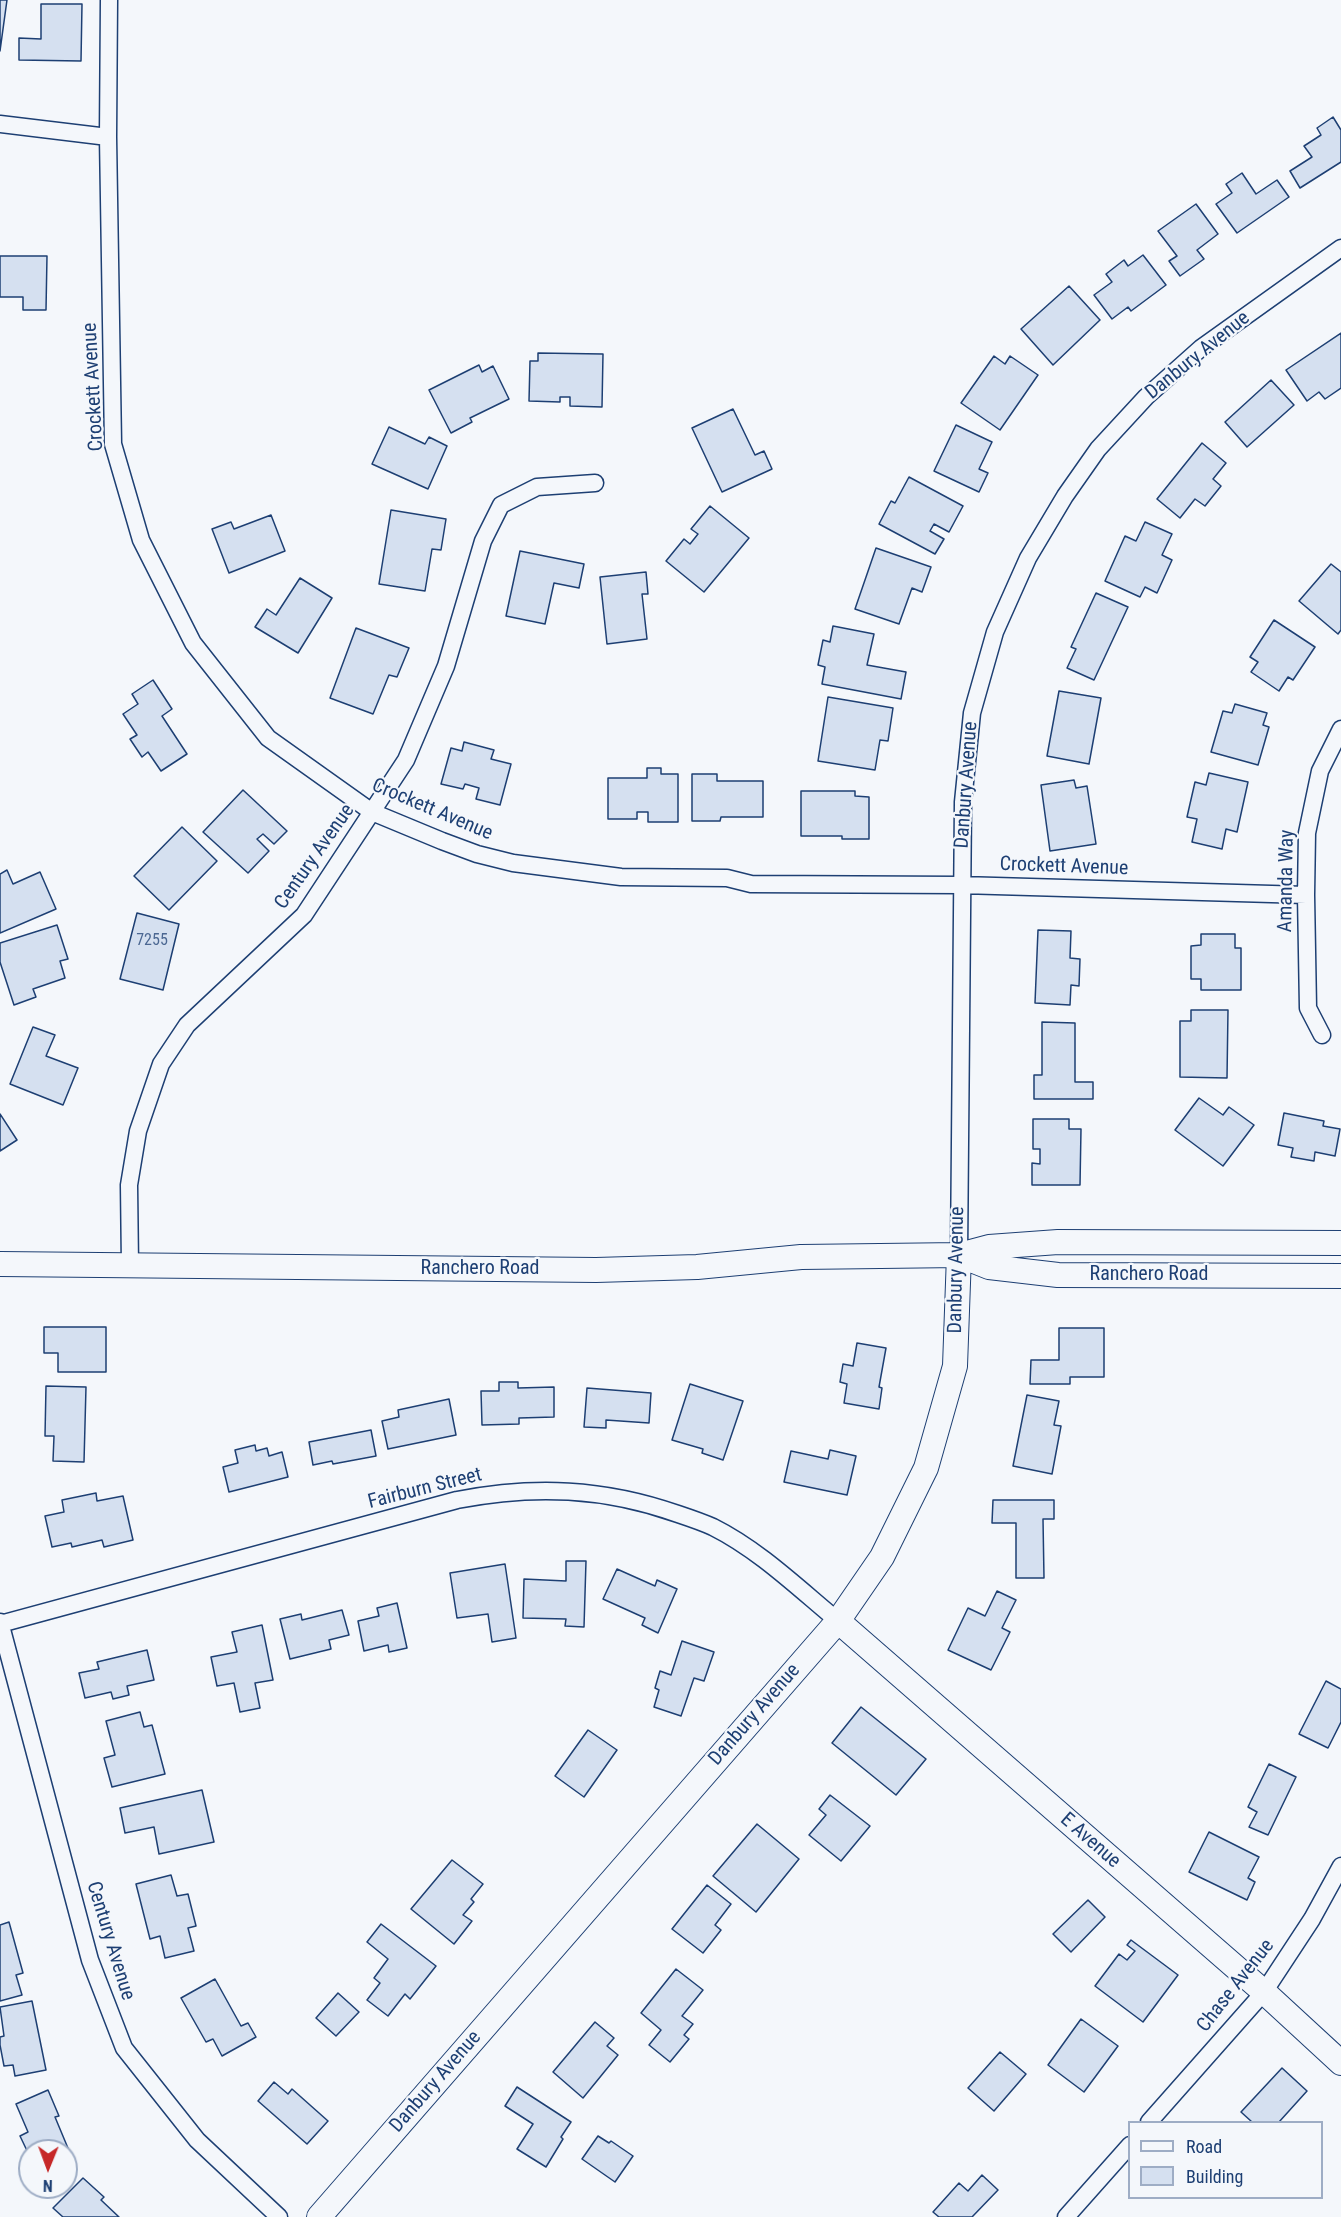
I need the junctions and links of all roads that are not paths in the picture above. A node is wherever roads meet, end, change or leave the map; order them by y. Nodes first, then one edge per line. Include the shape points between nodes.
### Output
1 (110, 0) edge
2 (0, 124) edge
3 (108, 137) junction
4 (1341, 248) edge
5 (595, 483) dead end
6 (1341, 729) edge
7 (372, 812) junction
8 (961, 885) junction
9 (1306, 895) junction
10 (1322, 1035) dead end
11 (1341, 1243) edge
12 (959, 1255) junction
13 (0, 1264) edge
14 (130, 1266) junction
15 (1341, 1276) edge
16 (838, 1621) junction
17 (0, 1624) edge
18 (1341, 1866) edge
19 (1264, 1992) junction
20 (1341, 2063) edge
21 (1150, 2121) edge
22 (1128, 2147) edge
23 (279, 2217) edge
24 (318, 2217) edge
25 (1066, 2217) edge

1 - 3 street, Crockett Avenue
2 - 3 street
3 - 7 street, Crockett Avenue via 113,444 141,540 193,644 268,738
4 - 8 street, Danbury Avenue via 1201,348 1146,397 1098,449 1040,537 995,632 972,713 963,802
5 - 7 street, Century Avenue via 537,487 501,505 483,541 446,666 406,760
6 - 9 street, Amanda Way via 1320,771 1307,833
7 - 8 street, Crockett Avenue via 451,845 513,864 621,877 727,878 751,884
7 - 14 street, Century Avenue via 303,915 187,1025 161,1064 138,1131 129,1185
8 - 9 street, Crockett Avenue
8 - 12 street, Danbury Avenue
9 - 10 street, Amanda Way via 1308,1008
11 - 12 street, Ranchero Road via 1058,1242 989,1248
12 - 14 street, Ranchero Road via 801,1257 697,1267 596,1270
12 - 15 street, Ranchero Road via 989,1267 1058,1275
12 - 16 street, Danbury Avenue via 955,1366 926,1468 882,1557
13 - 14 street, Ranchero Road
16 - 17 street, Fairburn Street via 757,1555 712,1527 623,1497 537,1490 457,1500
16 - 19 street, E Avenue
16 - 24 street, Danbury Avenue
17 - 23 street, Century Avenue via 90,1960 124,2048 197,2140
18 - 19 street, Chase Avenue
19 - 20 street, E Avenue
19 - 21 street, Chase Avenue
22 - 25 street

